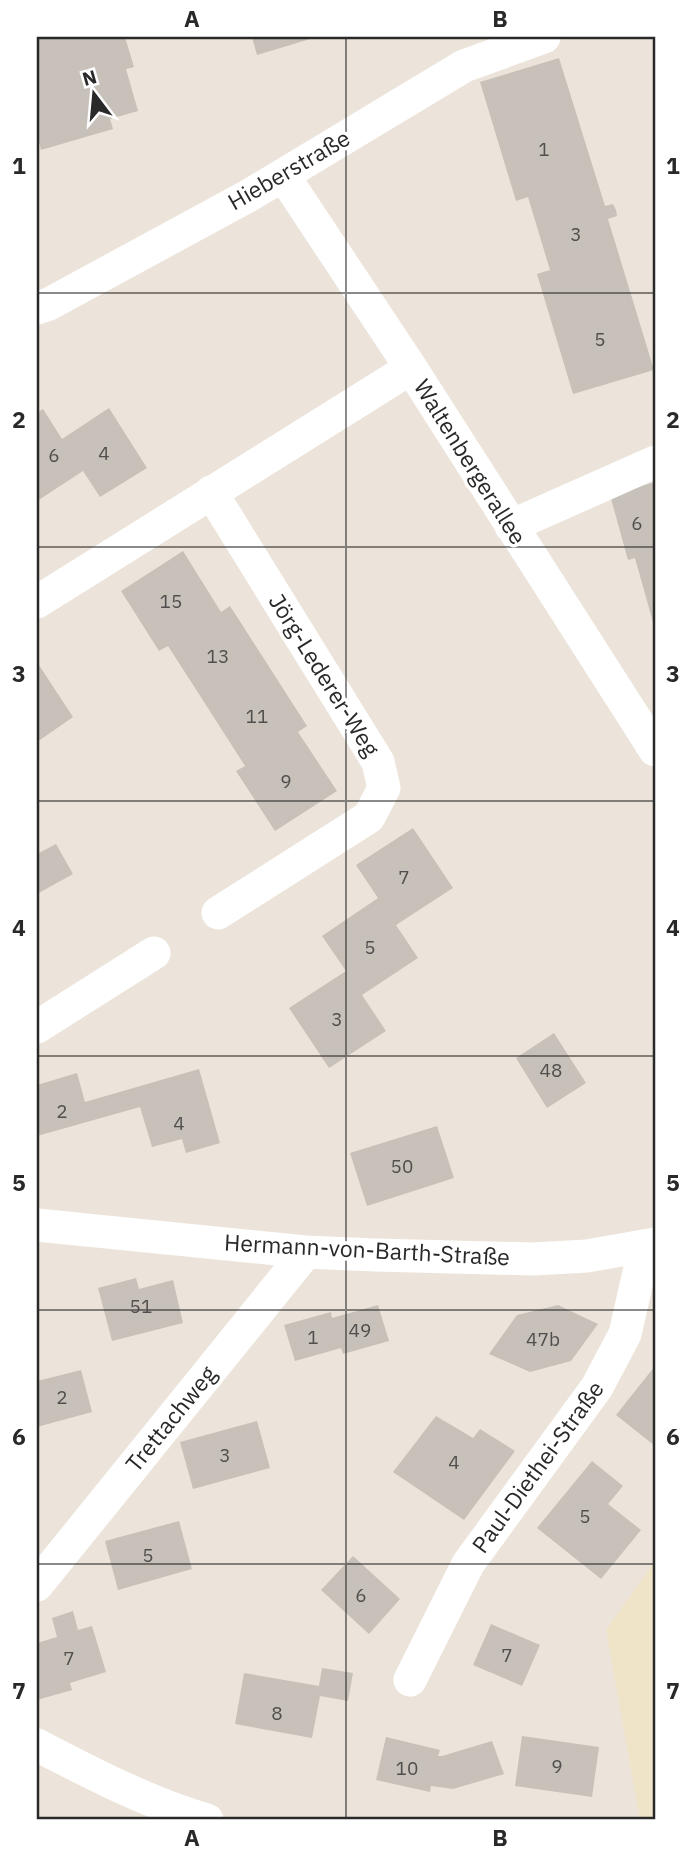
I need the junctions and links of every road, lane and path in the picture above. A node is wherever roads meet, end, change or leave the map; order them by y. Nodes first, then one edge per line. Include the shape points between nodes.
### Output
1 (544, 37) edge
2 (283, 175) junction
3 (37, 308) edge
4 (411, 368) junction
5 (655, 462) edge
6 (211, 492) junction
7 (511, 526) junction
8 (37, 602) edge
9 (655, 750) edge
10 (218, 913) dead end
11 (154, 953) dead end
12 (37, 1027) edge
13 (37, 1225) edge
14 (650, 1245) edge
15 (306, 1252) junction
16 (37, 1585) edge
17 (410, 1680) dead end
18 (37, 1745) edge
19 (207, 1820) edge

1 - 2 street, Hieberstraße via 464,66
2 - 3 street, Hieberstraße
2 - 4 street, Waltenbergerallee
4 - 6 street
4 - 7 street, Waltenbergerallee
5 - 7 street
6 - 8 street
6 - 10 street, Jörg-Lederer-Weg via 378,762 384,788 369,817
7 - 9 street, Waltenbergerallee
11 - 12 street
13 - 15 street, Hermann-von-Barth-Straße
14 - 15 street, Hermann-von-Barth-Straße via 533,1259
14 - 17 street, Paul-Diethei-Straße via 625,1334 597,1387 468,1564
15 - 16 street, Trettachweg
18 - 19 street via 182,1813

